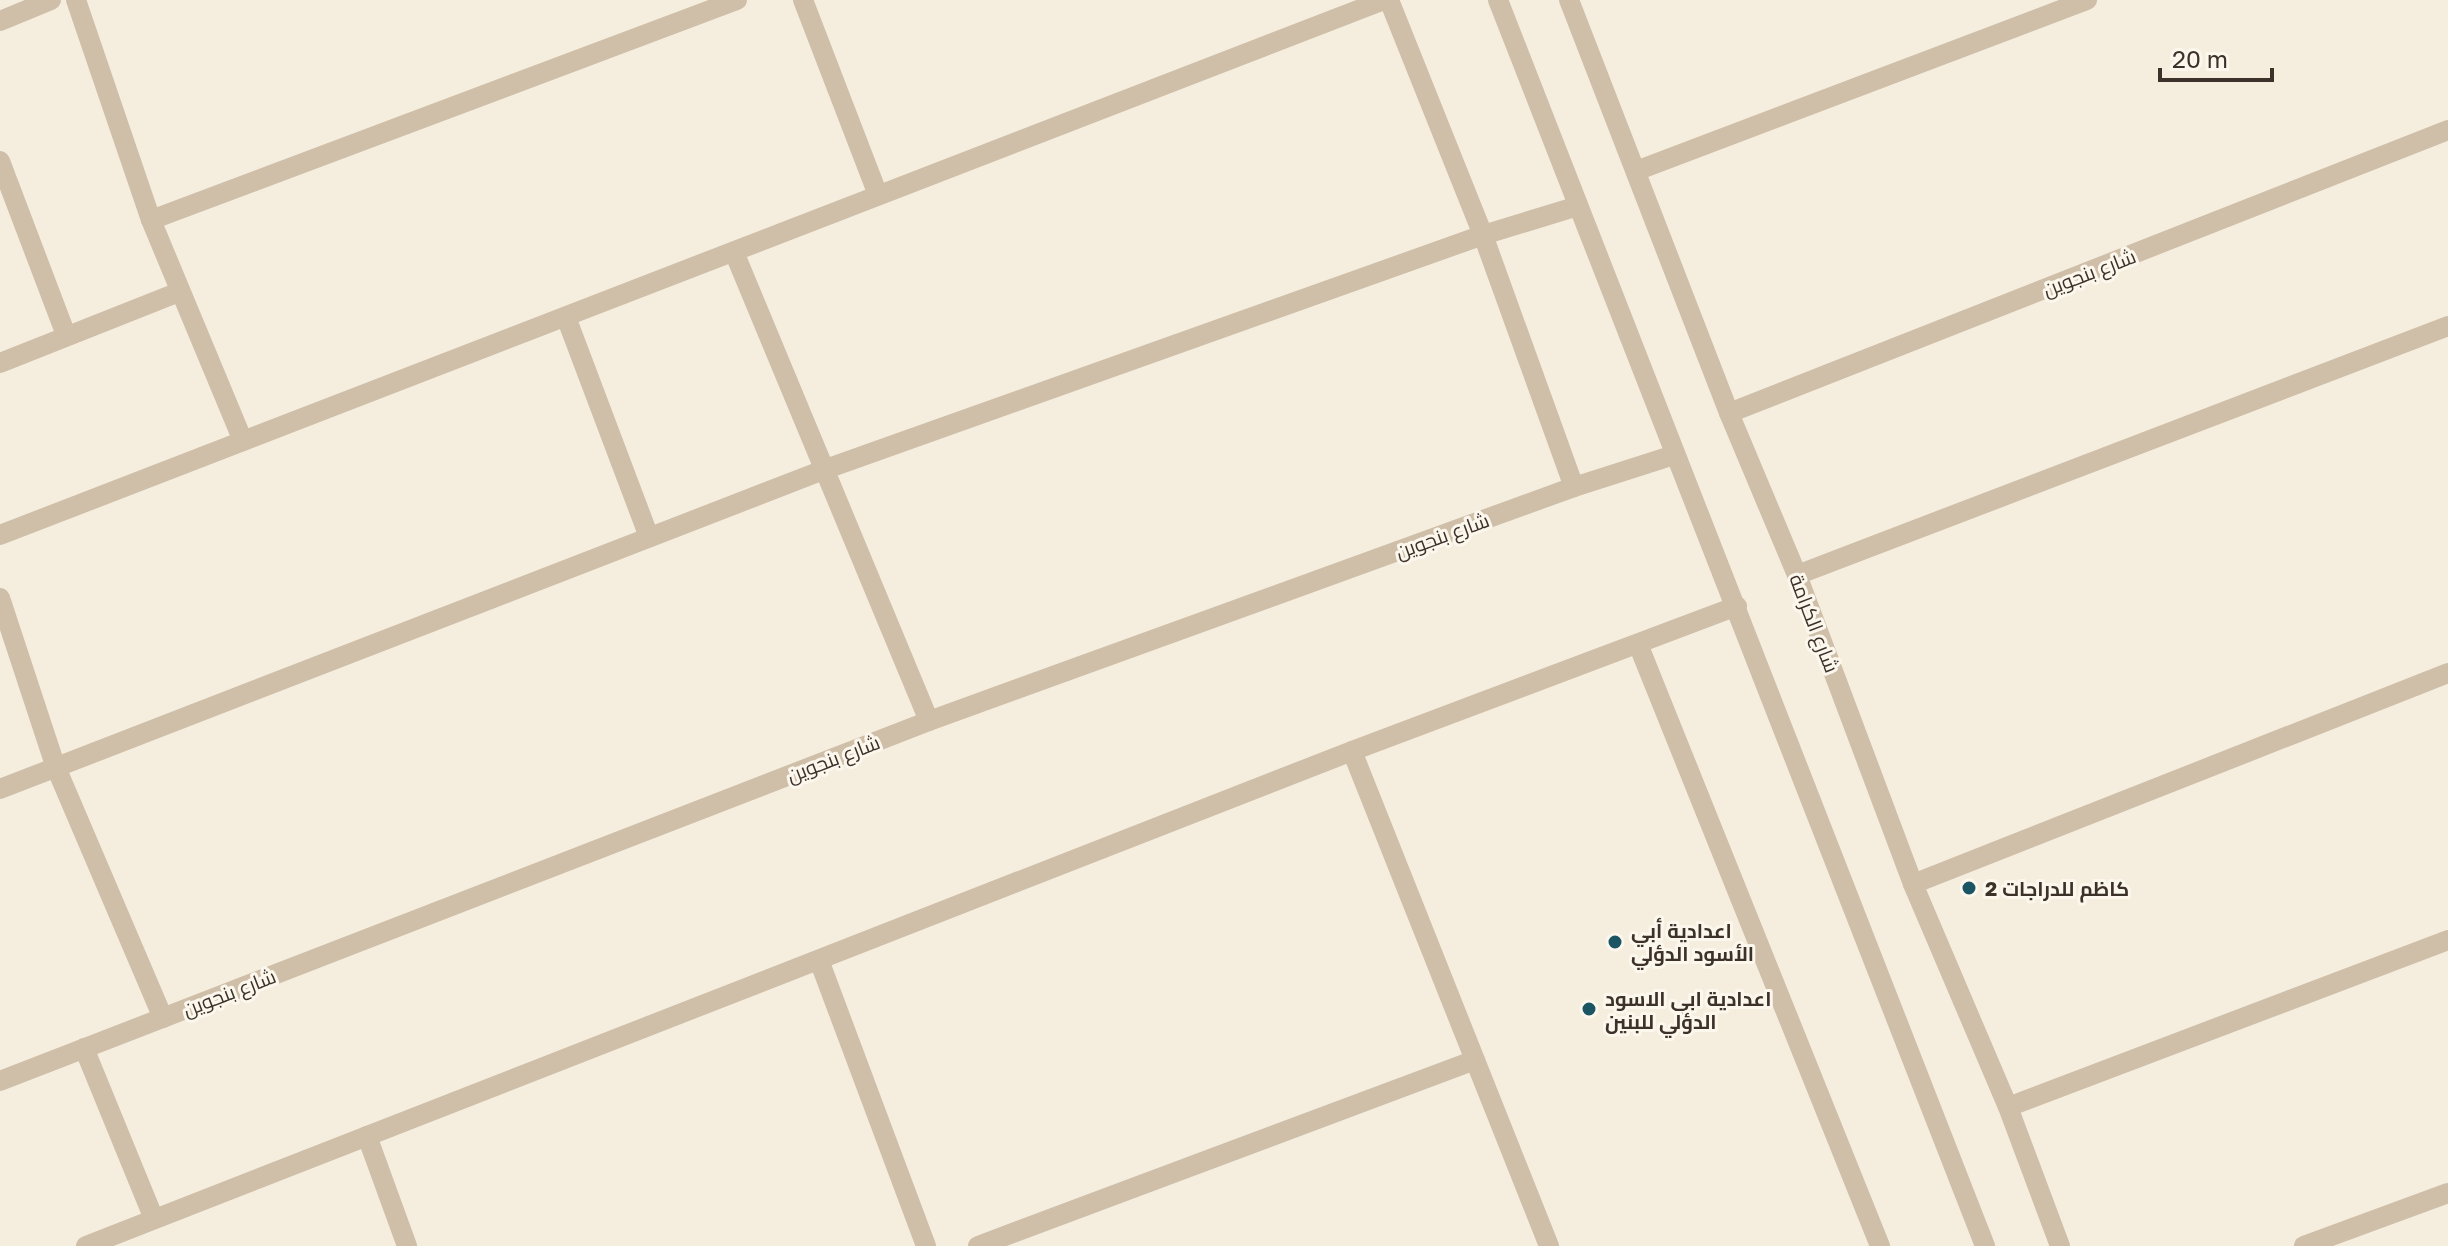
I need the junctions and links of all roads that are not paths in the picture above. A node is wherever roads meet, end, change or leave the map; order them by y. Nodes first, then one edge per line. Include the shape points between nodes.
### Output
1 (51, 0) edge
2 (76, 0) edge
3 (737, 0) edge
4 (803, 0) edge
5 (1387, 0) edge
6 (1498, 0) edge
7 (1569, 0) edge
8 (2087, 0) edge
9 (0, 21) edge
10 (2448, 130) edge
11 (0, 161) edge
12 (1636, 171) junction
13 (878, 195) junction
14 (1578, 206) junction
15 (151, 220) junction
16 (1483, 235) junction
17 (734, 252) junction
18 (179, 292) junction
19 (566, 317) junction
20 (2448, 326) edge
21 (66, 335) junction
22 (0, 363) edge
23 (1729, 413) junction
24 (243, 441) junction
25 (1674, 455) junction
26 (826, 469) junction
27 (1574, 487) junction
28 (0, 535) edge
29 (649, 537) junction
30 (1797, 575) junction
31 (0, 598) edge
32 (1737, 606) junction
33 (1638, 644) junction
34 (2448, 673) edge
35 (929, 721) junction
36 (1352, 751) junction
37 (55, 765) junction
38 (0, 789) edge
39 (1913, 884) junction
40 (2448, 940) edge
41 (819, 960) junction
42 (163, 1018) junction
43 (84, 1048) junction
44 (1475, 1060) junction
45 (0, 1081) edge
46 (2008, 1107) junction
47 (367, 1136) junction
48 (2448, 1193) edge
49 (154, 1219) junction
50 (86, 1246) edge
51 (407, 1246) edge
52 (926, 1246) edge
53 (978, 1246) edge
54 (1549, 1246) edge
55 (1880, 1246) edge
56 (1985, 1246) edge
57 (2060, 1246) edge
58 (2304, 1246) edge

1 - 9 street
2 - 15 street
3 - 15 street
4 - 13 street
5 - 13 street
5 - 16 street
6 - 14 street
7 - 12 street, شارع الكرامة
8 - 12 street
10 - 23 street, شارع بنجوين
11 - 21 street
12 - 23 street, شارع الكرامة
13 - 17 street
14 - 16 street
14 - 25 street
15 - 18 street
16 - 26 street
16 - 27 street
17 - 19 street
17 - 26 street
18 - 21 street
18 - 24 street
19 - 24 street
19 - 29 street
20 - 30 street
21 - 22 street
23 - 30 street, شارع الكرامة
24 - 28 street
25 - 27 street, شارع بنجوين
25 - 32 street
26 - 29 street
26 - 35 street
27 - 35 street, شارع بنجوين
29 - 37 street
30 - 39 street, شارع الكرامة
31 - 37 street
32 - 33 street
32 - 56 street
33 - 36 street
33 - 55 street
34 - 39 street
35 - 42 street, شارع بنجوين
36 - 41 street
36 - 44 street
37 - 38 street
37 - 42 street
39 - 46 street, شارع الكرامة
40 - 46 street
41 - 47 street
41 - 52 street
42 - 43 street, شارع بنجوين
43 - 45 street, شارع بنجوين
43 - 49 street
44 - 53 street
44 - 54 street
46 - 57 street, شارع الكرامة
47 - 49 street
47 - 51 street
48 - 58 street
49 - 50 street

